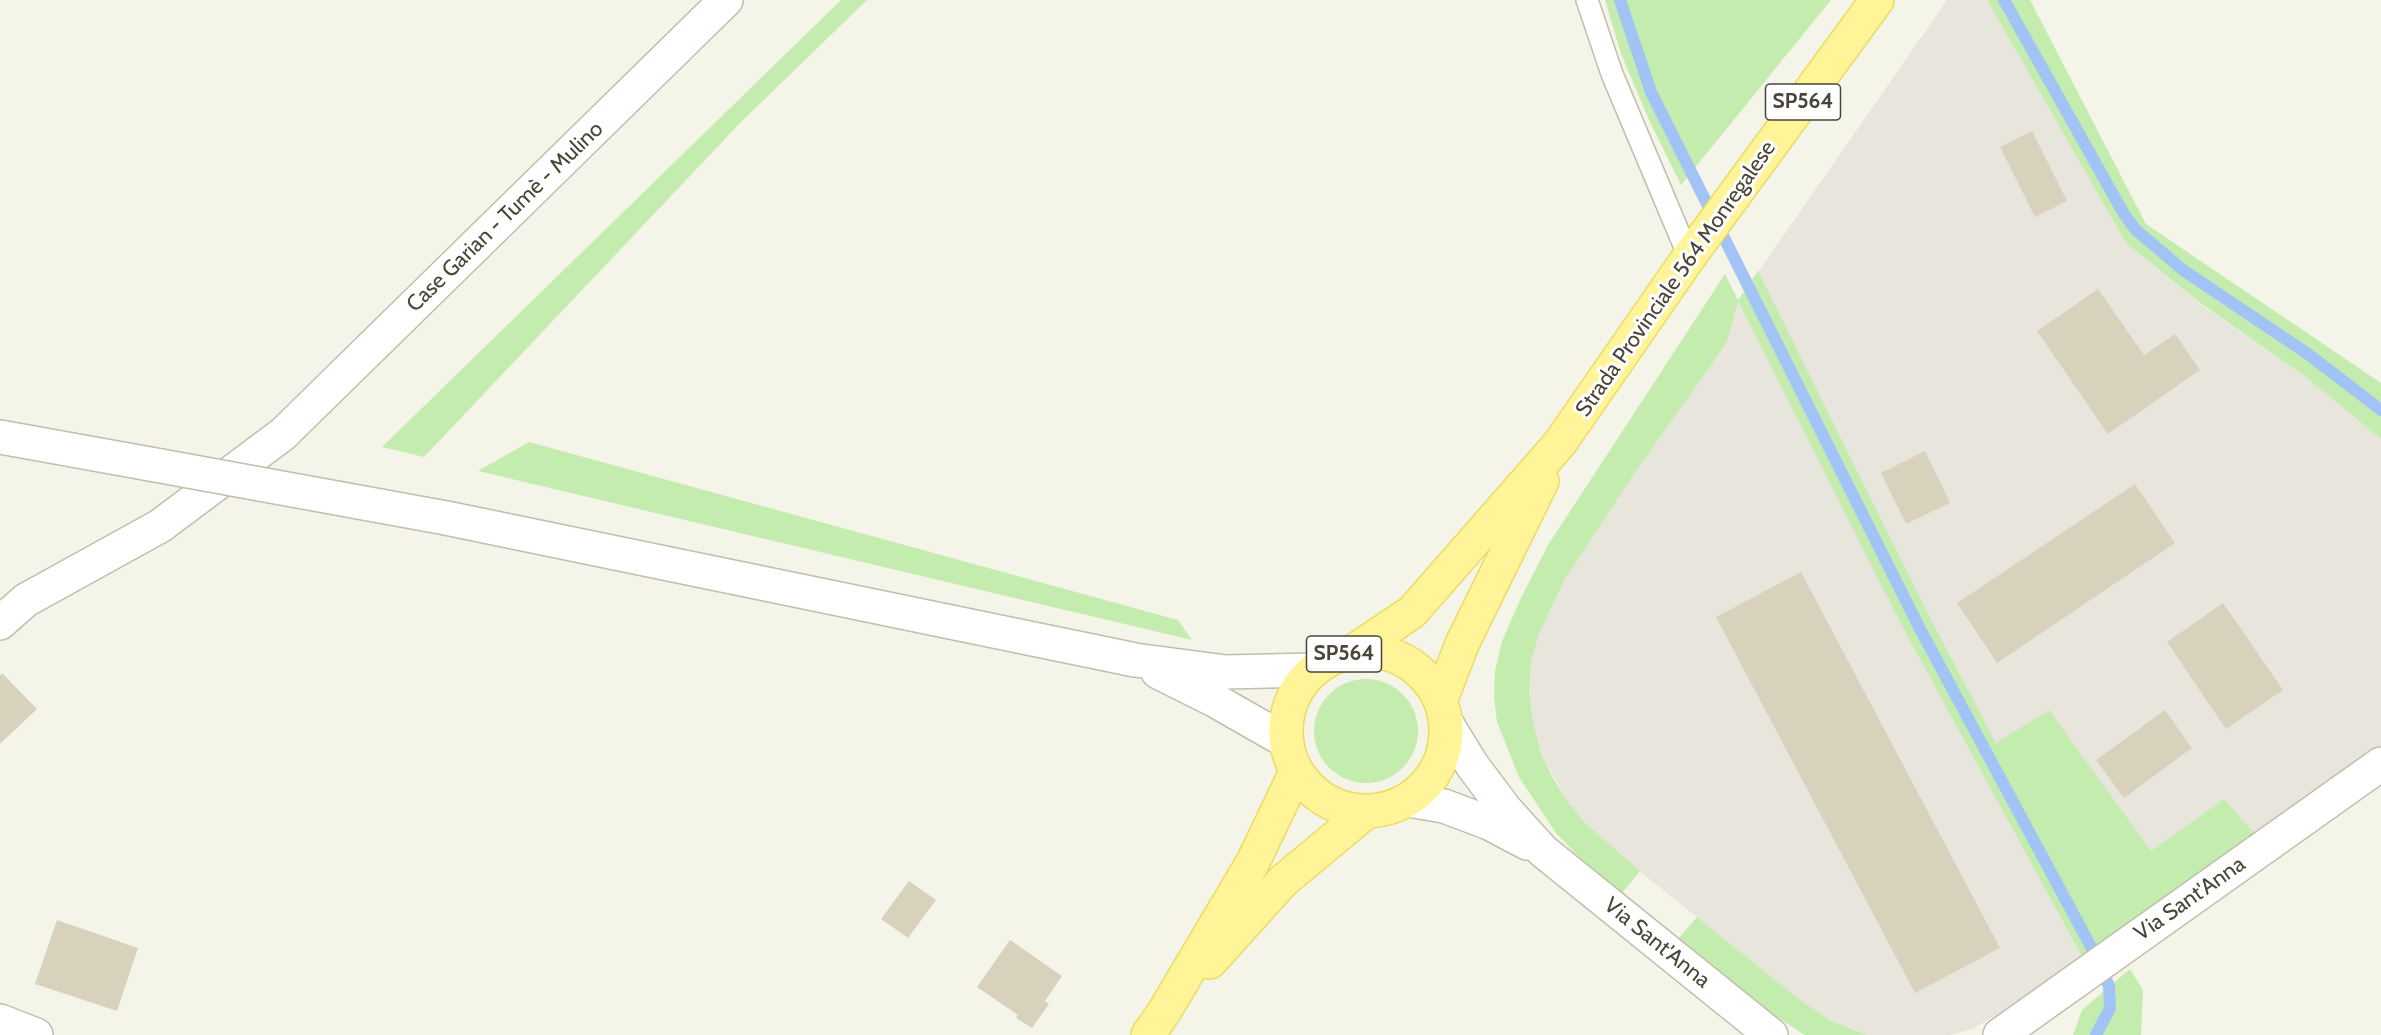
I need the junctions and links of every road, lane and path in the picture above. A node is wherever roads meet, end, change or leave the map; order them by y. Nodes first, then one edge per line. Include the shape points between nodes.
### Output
1 (726, 0) edge
2 (1587, 0) edge
3 (1877, 0) edge
4 (1698, 246) junction
5 (0, 437) edge
6 (1560, 443) junction
7 (0, 623) edge
8 (1354, 651) junction
9 (1135, 660) junction
10 (1312, 670) junction
11 (1444, 712) junction
12 (1286, 741) junction
13 (2381, 764) edge
14 (1296, 771) junction
15 (1408, 800) junction
16 (1366, 812) junction
17 (1543, 851) junction
18 (0, 1021) edge
19 (1156, 1023) edge
20 (36, 1035) edge
21 (1771, 1035) edge
22 (2000, 1035) edge

1 - 7 street, Case Garian - Tumè - Mulino via 283,434 160,526 26,600
2 - 4 lane via 1612,75
3 - 4 main road, Strada Provinciale 564 Monregalese / SP564
4 - 6 main road, Strada Provinciale 564 Monregalese / SP564
5 - 9 street, bridge via 446,518
6 - 8 main road, Strada Provinciale 564 Monregalese / SP564 via 1412,612
6 - 11 main road, Strada Provinciale 564 Monregalese / SP564 via 1462,644
8 - 10 main road, Strada Provinciale 564 Monregalese / SP564 via 1332,657
8 - 11 main road, Strada Provinciale 564 Monregalese / SP564 via 1381,651 1406,660 1426,677
9 - 10 street via 1226,672
9 - 12 street
10 - 12 main road, Strada Provinciale 564 Monregalese / SP564 via 1296,690 1287,715
11 - 15 main road, Strada Provinciale 564 Monregalese / SP564 via 1445,746 1438,767 1425,786
11 - 17 street, Via Sant'Anna via 1485,783
12 - 14 main road, Strada Provinciale 564 Monregalese / SP564
13 - 22 street, Via Sant'Anna
14 - 16 main road, Strada Provinciale 564 Monregalese / SP564 via 1326,801
14 - 19 main road, Strada Provinciale 564 Monregalese / SP564 via 1253,862
15 - 16 main road, Strada Provinciale 564 Monregalese / SP564
15 - 17 street, Via Sant'Anna via 1444,806 1490,823
16 - 19 main road, Strada Provinciale 564 Monregalese / SP564 via 1283,881
17 - 21 street, Via Sant'Anna
18 - 20 street

